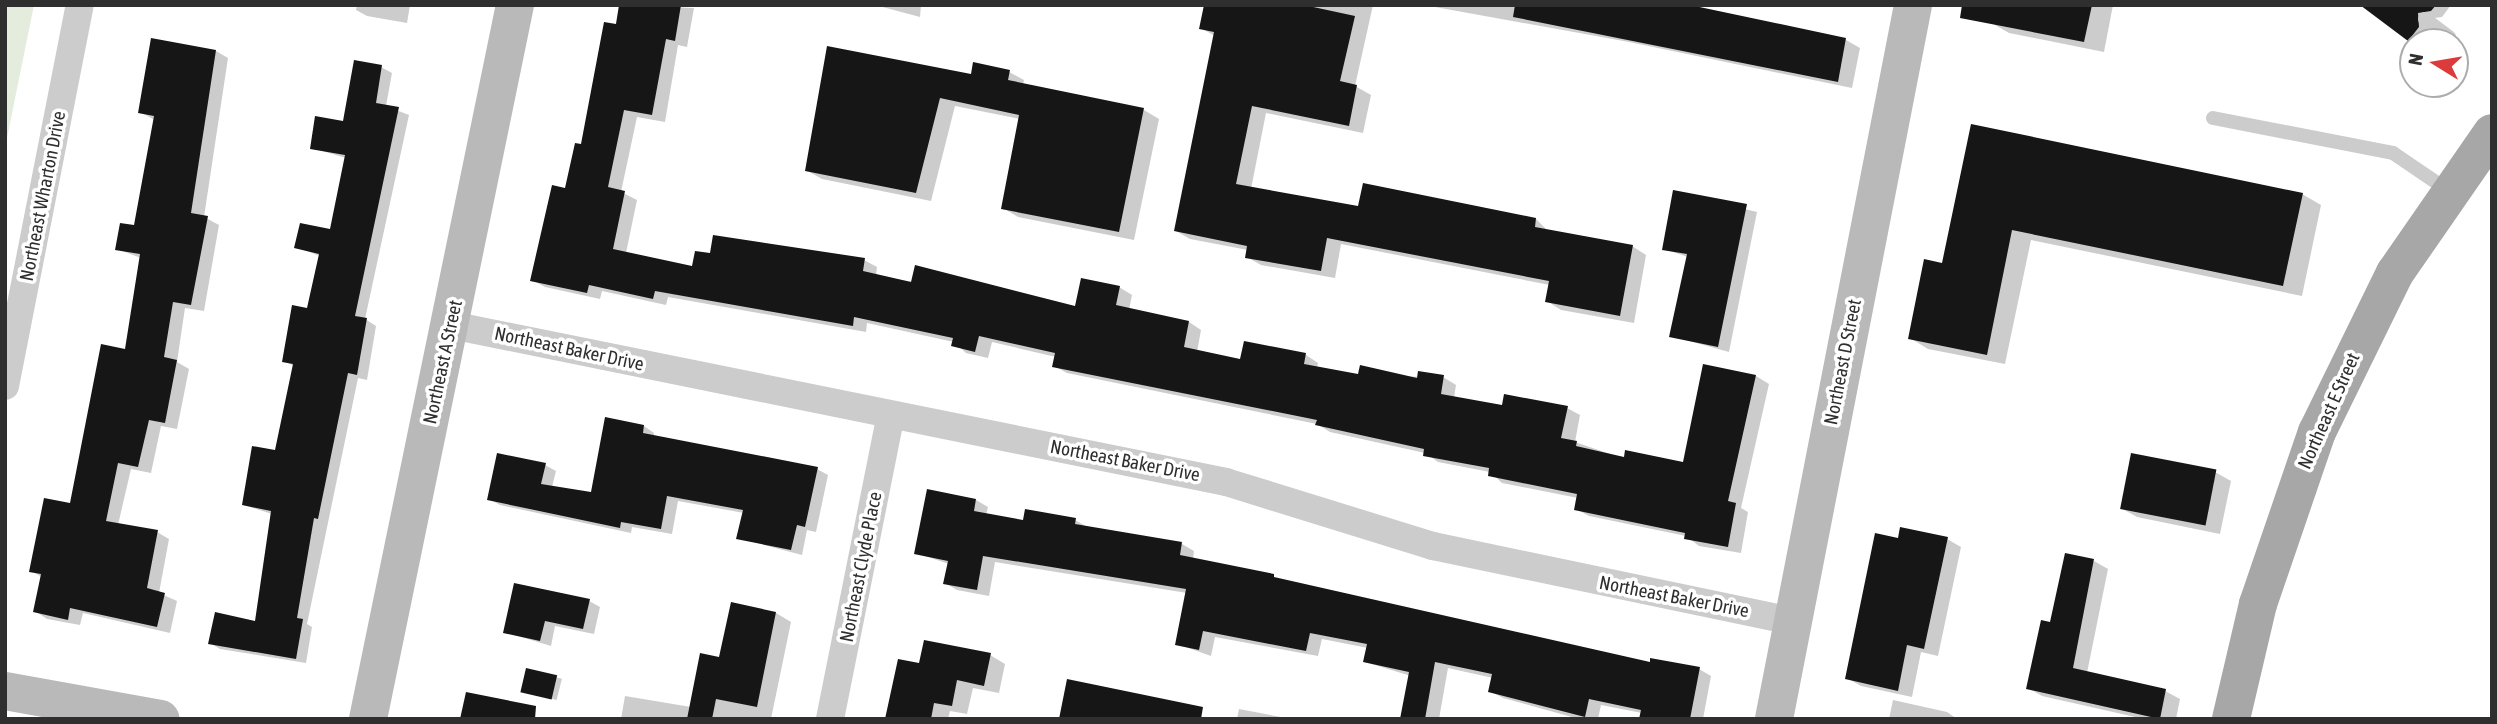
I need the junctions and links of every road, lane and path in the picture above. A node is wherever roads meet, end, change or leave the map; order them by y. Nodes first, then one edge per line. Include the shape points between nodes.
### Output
1 (80, 5) edge
2 (515, 5) edge
3 (1913, 5) edge
4 (2425, 19) dead end
5 (2437, 28) edge
6 (2213, 118) dead end
7 (2492, 133) edge
8 (2450, 192) junction
9 (451, 325) junction
10 (5, 386) edge
11 (891, 415) junction
12 (1793, 621) junction
13 (5, 691) edge
14 (160, 719) edge
15 (368, 719) edge
16 (830, 719) edge
17 (1774, 719) edge
18 (2231, 719) edge

1 - 10 street, Northeast Wharton Drive
2 - 9 street, Northeast A Street
3 - 12 street, Northeast D Street
4 - 5 lane
6 - 8 lane via 2393,153
7 - 8 main road, Northeast E Street
8 - 18 main road, Northeast E Street via 2395,273 2316,432 2258,604
9 - 11 street, Northeast Baker Drive
9 - 15 street, Northeast A Street
11 - 12 street, Northeast Baker Drive via 1226,482 1446,549
11 - 16 street, Northeast Clyde Place
12 - 17 street, Northeast D Street
13 - 14 street

